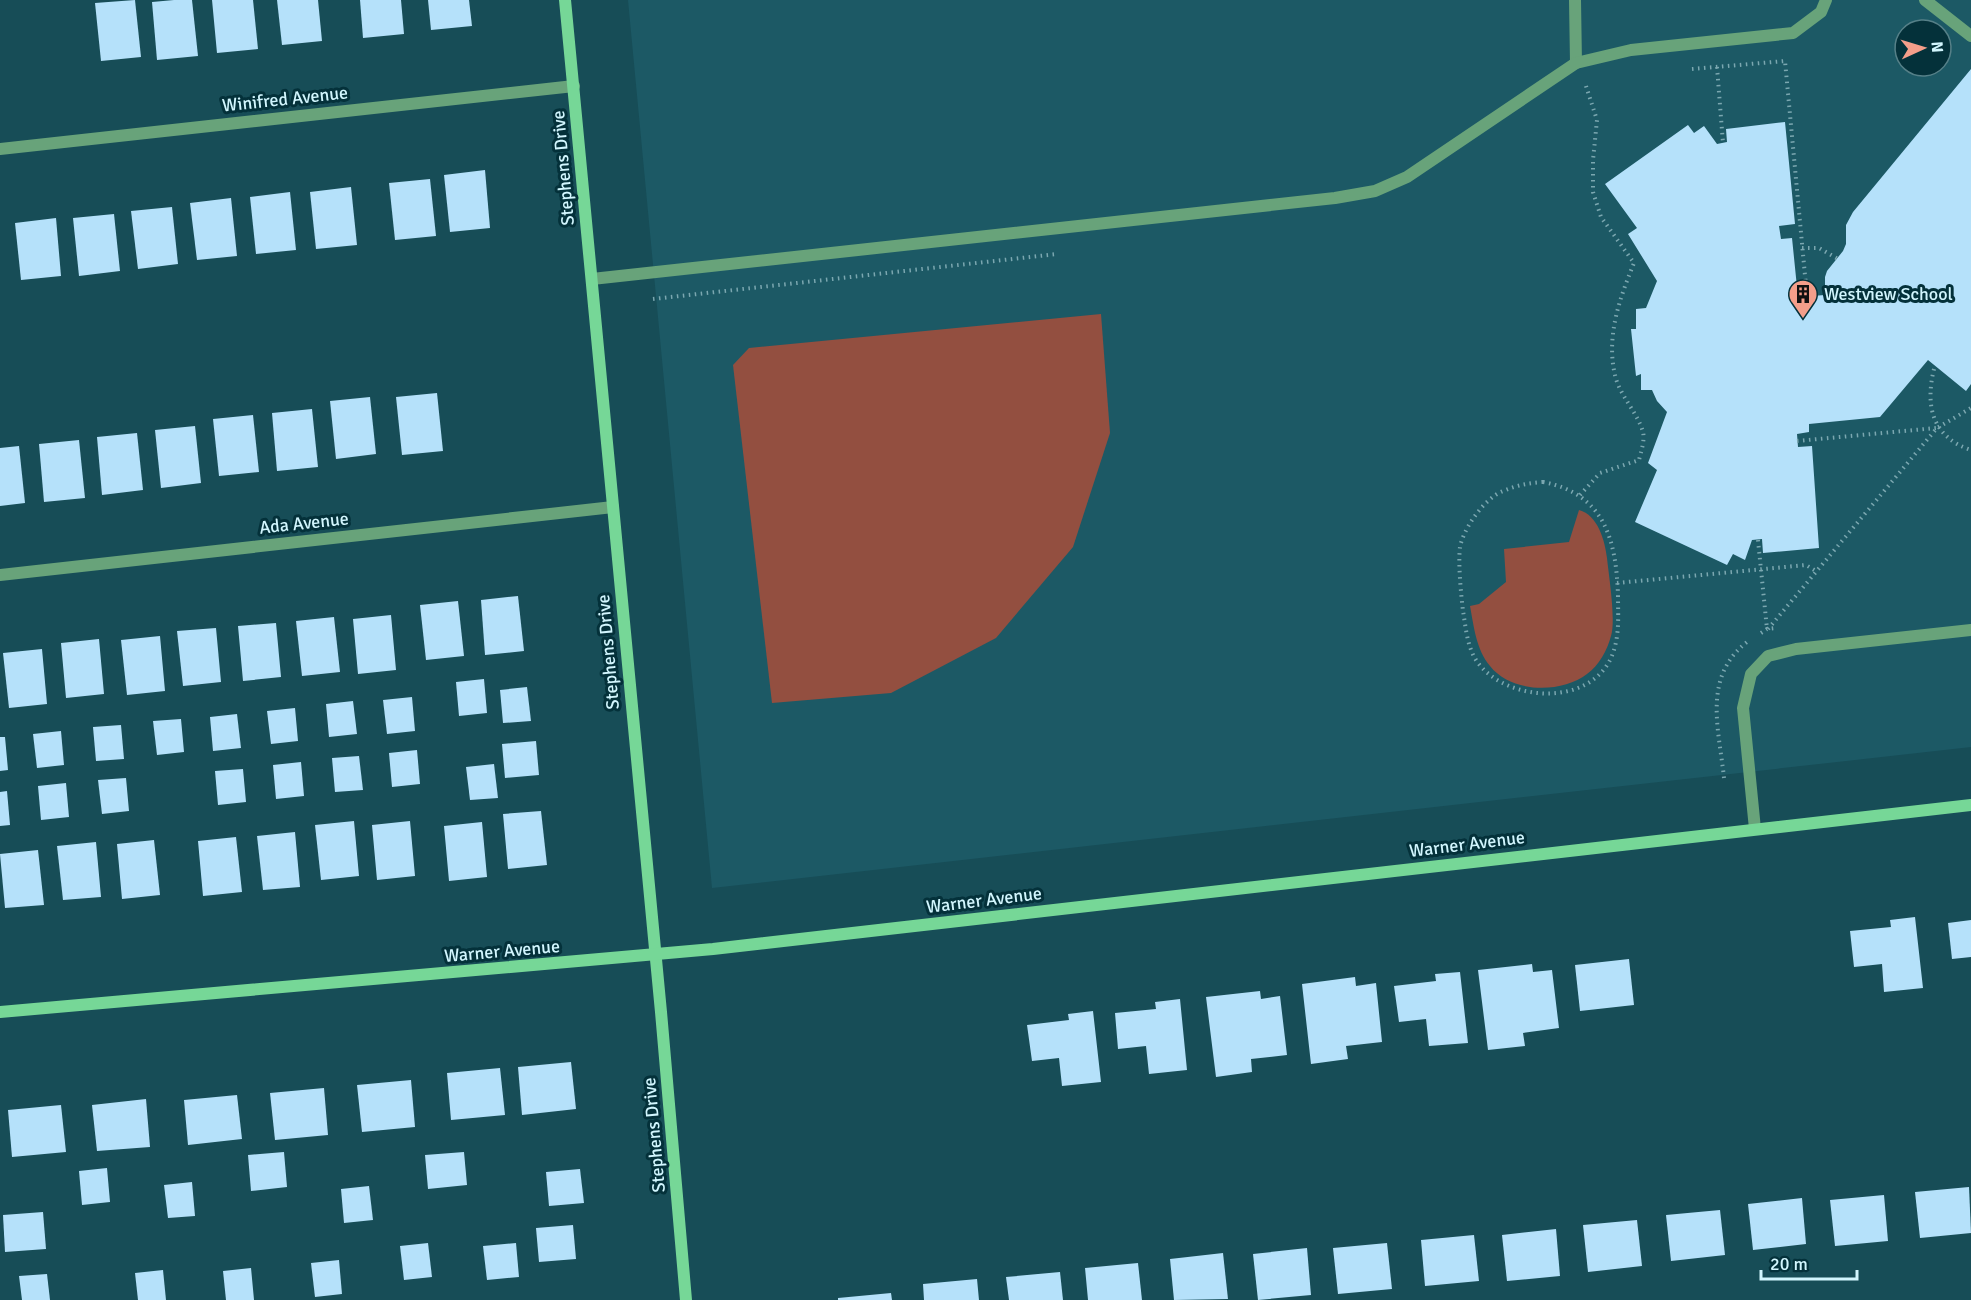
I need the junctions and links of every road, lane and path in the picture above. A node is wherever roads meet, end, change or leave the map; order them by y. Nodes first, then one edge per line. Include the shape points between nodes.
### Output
1 (565, 0) edge
2 (1575, 0) edge
3 (1826, 0) edge
4 (1925, 0) edge
5 (1971, 36) edge
6 (1785, 61) dead end
7 (1576, 63) junction
8 (1717, 67) dead end
9 (574, 86) junction
10 (1586, 86) dead end
11 (1723, 143) dead end
12 (0, 149) edge
13 (1802, 248) junction
14 (1838, 259) dead end
15 (592, 279) junction
16 (1807, 297) dead end
17 (1934, 369) dead end
18 (1971, 408) edge
19 (1937, 428) junction
20 (1797, 441) dead end
21 (1971, 450) edge
22 (1580, 495) junction
23 (613, 507) junction
24 (1758, 540) dead end
25 (1761, 569) junction
26 (1816, 571) junction
27 (0, 575) edge
28 (1617, 583) junction
29 (1971, 630) edge
30 (1971, 805) edge
31 (1755, 829) junction
32 (656, 956) junction
33 (0, 1012) edge
34 (686, 1300) edge

1 - 9 street, Stephens Drive
2 - 7 street
3 - 7 street via 1821,12 1793,33 1630,50
4 - 5 street
6 - 13 path
7 - 15 street via 1407,177 1375,190 1323,200
8 - 11 path
9 - 12 street, Winifred Avenue
9 - 15 street, Stephens Drive
10 - 22 path via 1597,120 1593,192 1601,217 1634,263 1614,321 1612,354 1617,380 1643,434 1639,460 1599,473
13 - 14 path via 1819,248
13 - 16 path
15 - 23 street, Stephens Drive
17 - 19 path via 1930,385
18 - 19 path
19 - 20 path
19 - 21 path
19 - 26 path
22 - 28 path via 1600,516 1611,539
22 - 28 path via 1543,482 1523,484 1500,492 1469,523 1460,547 1467,641 1478,662 1515,690 1540,694 1579,688 1597,676 1610,660 1619,636
23 - 27 street, Ada Avenue
23 - 32 street, Stephens Drive
24 - 25 path
25 - 26 path via 1806,565
25 - 26 path via 1767,630
25 - 28 path
29 - 31 street via 1796,649 1768,656 1751,674 1743,708
30 - 31 street, Warner Avenue
31 - 32 street, Warner Avenue
32 - 33 street, Warner Avenue
32 - 34 street, Stephens Drive

